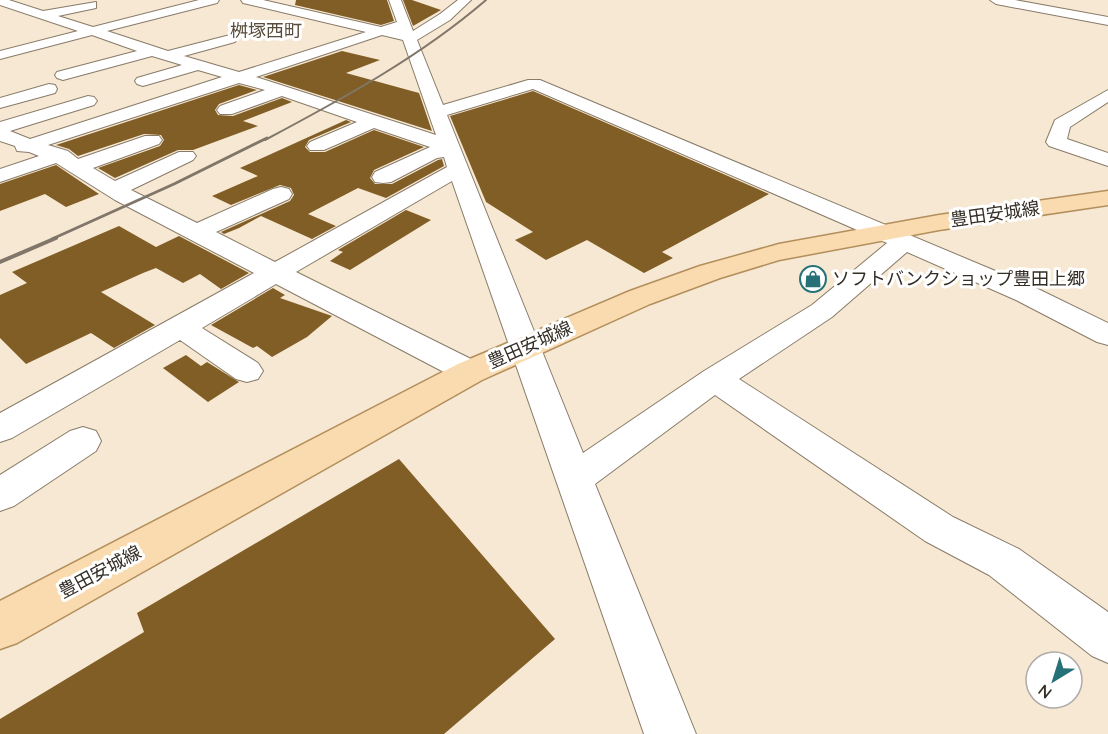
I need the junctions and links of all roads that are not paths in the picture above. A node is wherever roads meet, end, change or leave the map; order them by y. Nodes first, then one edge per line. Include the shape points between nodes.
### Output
1 (213, 0) edge
2 (310, 0) edge
3 (465, 0) edge
4 (996, 0) edge
5 (76, 1) edge
6 (5, 3) edge
7 (325, 3) dead end
8 (252, 5) edge
9 (378, 5) dead end
10 (286, 6) edge
11 (28, 7) edge
12 (97, 7) dead end
13 (358, 11) dead end
14 (402, 12) edge
15 (0, 15) edge
16 (312, 15) junction
17 (267, 19) dead end
18 (50, 21) junction
19 (335, 21) junction
20 (1108, 21) edge
21 (283, 23) dead end
22 (381, 31) junction
23 (91, 32) junction
24 (311, 32) dead end
25 (208, 35) dead end
26 (106, 36) junction
27 (166, 37) dead end
28 (230, 39) dead end
29 (412, 42) junction
30 (55, 49) dead end
31 (146, 49) junction
32 (0, 55) edge
33 (174, 58) junction
34 (222, 59) dead end
35 (201, 65) junction
36 (308, 70) dead end
37 (63, 75) dead end
38 (124, 76) dead end
39 (241, 77) junction
40 (143, 81) dead end
41 (263, 84) junction
42 (24, 85) dead end
43 (49, 89) dead end
44 (282, 90) junction
45 (0, 92) edge
46 (67, 95) dead end
47 (1107, 96) edge
48 (88, 101) dead end
49 (0, 103) edge
50 (226, 110) dead end
51 (437, 112) junction
52 (0, 114) edge
53 (364, 114) junction
54 (0, 128) edge
55 (128, 133) dead end
56 (0, 134) edge
57 (152, 140) dead end
58 (308, 142) dead end
59 (28, 146) junction
60 (452, 153) junction
61 (0, 155) edge
62 (186, 156) dead end
63 (1108, 160) edge
64 (67, 161) junction
65 (0, 176) edge
66 (383, 177) dead end
67 (114, 190) junction
68 (1108, 198) edge
69 (286, 200) dead end
70 (892, 237) junction
71 (207, 238) junction
72 (275, 273) junction
73 (180, 327) junction
74 (1108, 335) edge
75 (524, 346) junction
76 (247, 371) dead end
77 (470, 372) junction
78 (715, 379) junction
79 (0, 429) edge
80 (83, 441) dead end
81 (574, 479) junction
82 (0, 495) edge
83 (0, 626) edge
84 (1108, 640) edge
85 (670, 734) edge

1 - 23 street
2 - 10 street
3 - 29 street
4 - 20 street
5 - 11 street
6 - 11 street
7 - 10 street
8 - 10 street
8 - 10 street
9 - 14 street via 388,3
10 - 16 street
10 - 17 street
11 - 15 street
11 - 18 street
12 - 18 street
13 - 19 street
14 - 22 street
14 - 29 street
16 - 19 street
16 - 21 street
18 - 23 street
19 - 22 street
19 - 24 street
22 - 29 street
22 - 39 street
23 - 26 street
23 - 32 street
25 - 31 street
26 - 30 street
26 - 31 street
27 - 31 street
28 - 33 street
29 - 51 street
31 - 33 street
31 - 37 street
33 - 35 street
33 - 38 street
34 - 35 street
35 - 39 street
35 - 40 street
36 - 41 street
39 - 41 street
39 - 59 street
41 - 44 street
42 - 45 street
43 - 49 street
44 - 50 street
44 - 53 street
46 - 52 street
47 - 63 street via 1062,124 1056,142
48 - 54 street
51 - 60 street
51 - 70 street via 534,83
53 - 58 street
53 - 60 street
55 - 64 street
56 - 59 street
57 - 64 street
59 - 61 street
59 - 64 street
60 - 66 street via 433,152
60 - 72 street
60 - 75 street
62 - 67 street
64 - 65 street
64 - 67 street
67 - 71 street
68 - 70 main road, 豊田安城線
69 - 71 street
70 - 74 street via 1026,294
70 - 75 main road, 豊田安城線 via 746,261 671,286
70 - 78 street via 822,311
71 - 72 street
72 - 73 street
72 - 77 street
73 - 76 street
73 - 79 street
75 - 77 main road, 豊田安城線
75 - 81 street
77 - 83 main road, 豊田安城線
78 - 81 street
78 - 84 street via 939,529 1004,562
80 - 82 street
81 - 85 street

